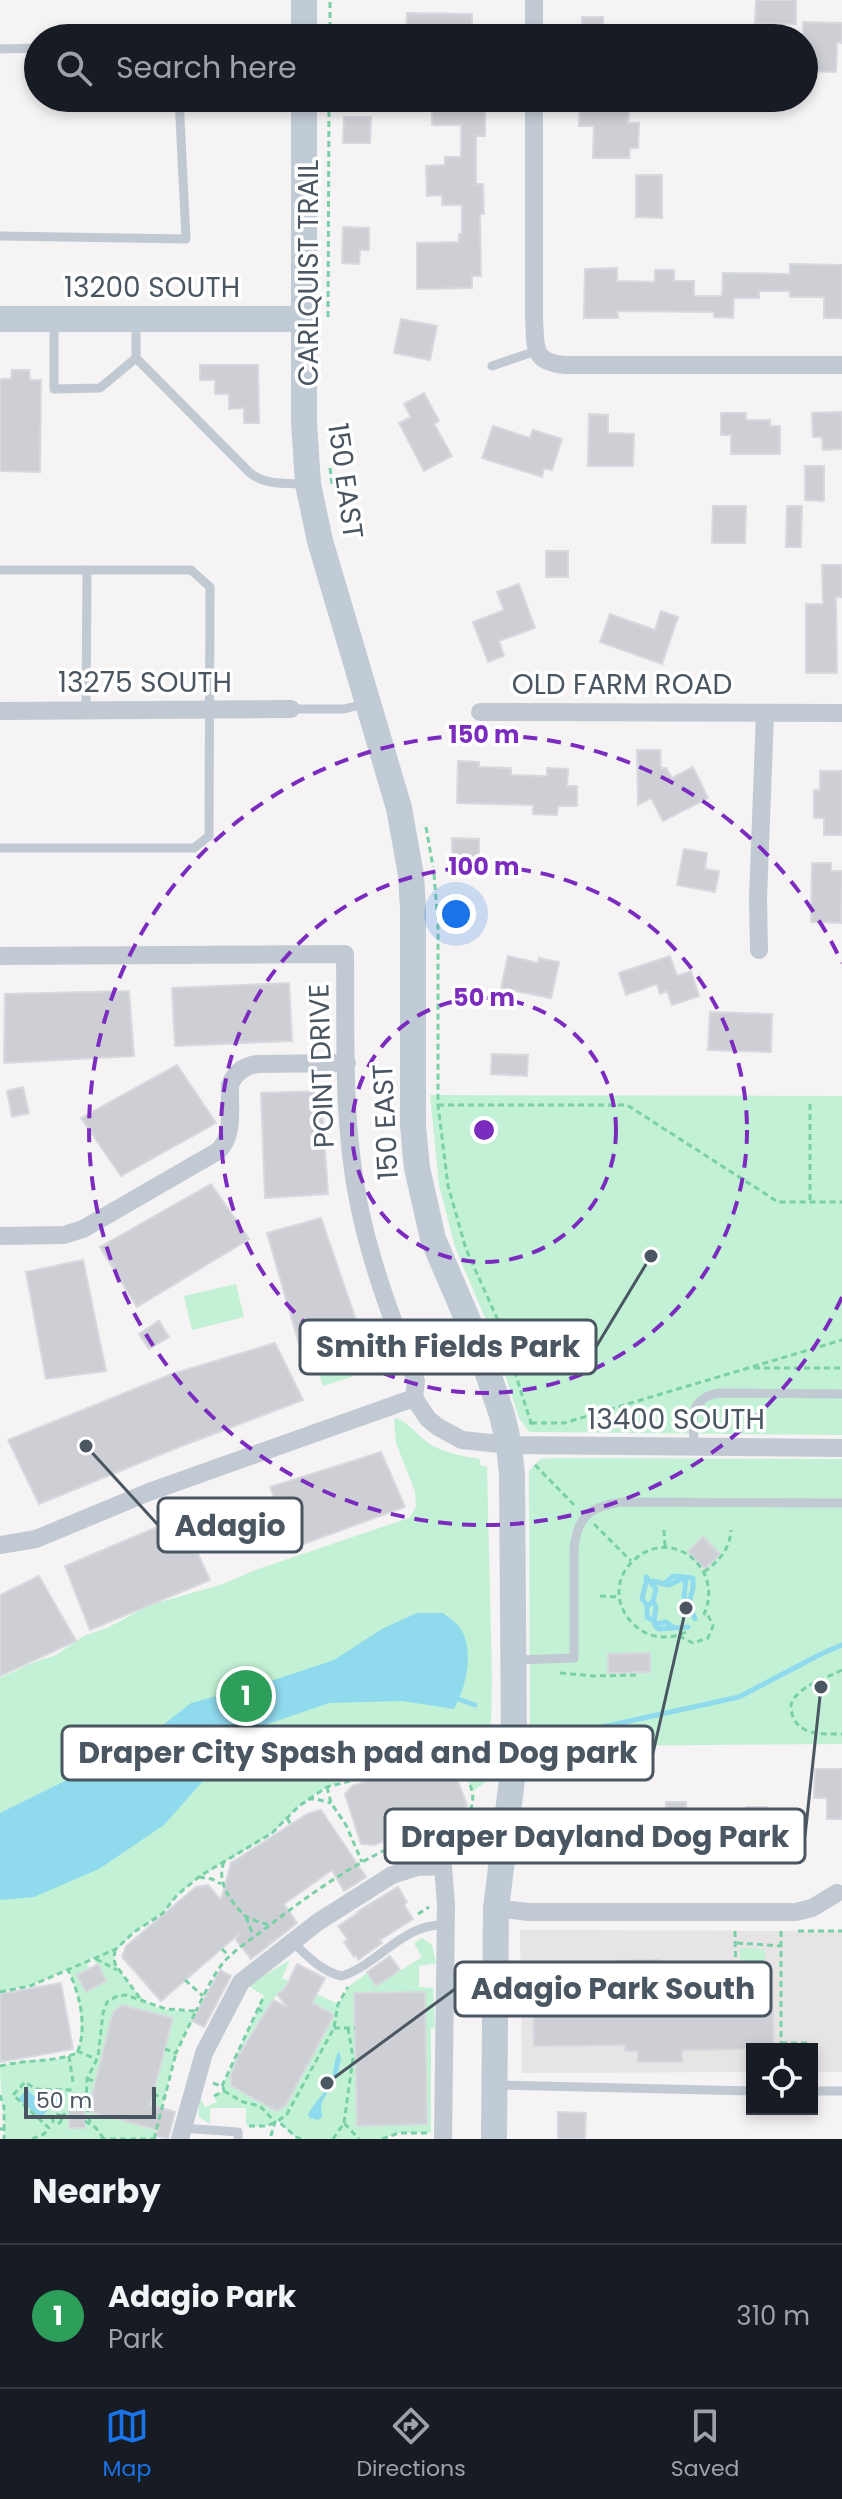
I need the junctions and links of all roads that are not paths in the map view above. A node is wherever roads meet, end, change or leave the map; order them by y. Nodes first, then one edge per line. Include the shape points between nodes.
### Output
1 (304, 0) edge
2 (534, 0) edge
3 (304, 24) edge
4 (534, 24) edge
5 (24, 48) edge
6 (0, 49) edge
7 (180, 112) edge
8 (305, 112) edge
9 (534, 112) edge
10 (0, 236) edge
11 (316, 318) junction
12 (0, 319) edge
13 (54, 319) junction
14 (135, 319) junction
15 (536, 351) junction
16 (136, 358) junction
17 (842, 365) edge
18 (492, 366) dead end
19 (308, 484) junction
20 (0, 570) edge
21 (87, 570) junction
22 (367, 703) junction
23 (291, 709) joint
24 (209, 710) junction
25 (0, 711) edge
26 (86, 711) junction
27 (480, 712) dead end
28 (842, 713) edge
29 (765, 714) junction
30 (0, 848) edge
31 (759, 950) dead end
32 (0, 956) edge
33 (347, 1063) junction
34 (0, 1236) edge
35 (842, 1394) edge
36 (414, 1398) junction
37 (509, 1445) junction
38 (694, 1447) junction
39 (842, 1448) edge
40 (842, 1503) edge
41 (0, 1545) edge
42 (514, 1660) junction
43 (837, 1893) dead end
44 (496, 1908) junction
45 (445, 1925) junction
46 (292, 1941) junction
47 (495, 2085) junction
48 (746, 2091) edge
49 (818, 2091) edge
50 (842, 2091) edge
51 (182, 2133) edge
52 (437, 2136) edge
53 (238, 2139) edge
54 (494, 2139) edge

1 - 3 street
2 - 4 street
5 - 6 lane
7 - 10 lane via 186,239
8 - 11 street, 150 EAST
9 - 15 street
11 - 14 street, 13200 SOUTH
11 - 19 street, 150 EAST via 304,422
12 - 13 street, 13200 SOUTH
13 - 14 street, 13200 SOUTH
13 - 16 lane via 54,389 100,388
14 - 16 lane
15 - 17 street via 548,362 565,365
15 - 18 lane
16 - 19 lane via 256,478
19 - 22 street, 150 EAST
20 - 21 lane
21 - 24 lane via 191,570 210,587
21 - 26 lane
22 - 23 lane via 344,709
22 - 37 street, 150 EAST via 399,808 411,875 413,1126 421,1194 443,1268 490,1376
23 - 24 street, 13275 SOUTH
24 - 26 street, 13275 SOUTH
24 - 30 lane via 209,836 194,848
25 - 26 street, 13275 SOUTH
27 - 29 street, OLD FARM ROAD
28 - 29 street
29 - 31 street
32 - 33 street, POINT DRIVE via 345,954
33 - 34 street via 243,1068 230,1085 228,1136 218,1151 83,1229 64,1235
33 - 36 street, POINT DRIVE via 357,1198 369,1249 416,1381
35 - 38 lane via 703,1396 694,1409
36 - 37 street via 428,1419 450,1435
36 - 41 street via 149,1492 36,1539
37 - 38 street, 13400 SOUTH
37 - 42 street, 150 EAST
38 - 39 street, 13400 SOUTH
40 - 42 lane via 623,1502 592,1510 582,1520 574,1548 574,1658
42 - 44 street, 150 EAST via 512,1780
43 - 44 street via 796,1912
44 - 47 street, 150 EAST
45 - 46 lane via 417,1929 342,1976
45 - 46 street via 443,1866 418,1867 392,1875
45 - 52 street
46 - 51 street via 241,1982 204,2053
47 - 48 lane
47 - 54 street, 150 EAST
49 - 50 lane
51 - 53 lane via 238,2132

